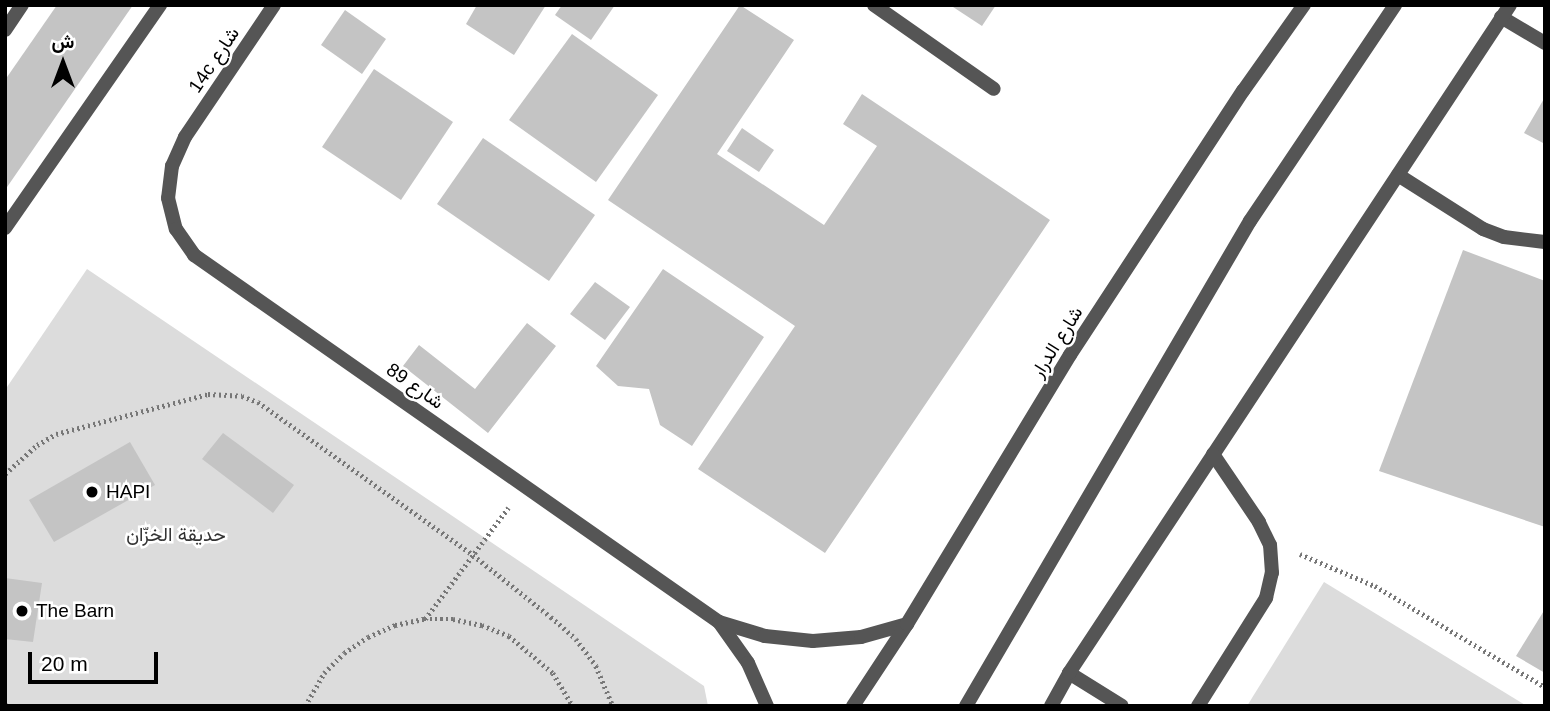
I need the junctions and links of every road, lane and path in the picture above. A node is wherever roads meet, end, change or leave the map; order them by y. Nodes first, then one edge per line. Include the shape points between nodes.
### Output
1 (22, 5) edge
2 (160, 5) edge
3 (274, 5) edge
4 (874, 5) edge
5 (1304, 5) edge
6 (1395, 5) edge
7 (1505, 11) edge
8 (5, 30) edge
9 (1545, 43) edge
10 (994, 89) dead end
11 (185, 137) joint
12 (1398, 175) junction
13 (5, 228) edge
14 (1545, 242) edge
15 (1213, 454) junction
16 (5, 474) edge
17 (525, 486) junction
18 (1270, 545) junction
19 (473, 555) junction
20 (424, 619) junction
21 (719, 622) junction
22 (907, 624) junction
23 (1069, 673) junction
24 (1545, 687) edge
25 (305, 706) edge
26 (573, 706) edge
27 (612, 706) edge
28 (767, 706) edge
29 (853, 706) edge
30 (966, 706) edge
31 (1051, 706) edge
32 (1122, 706) edge
33 (1198, 706) edge

1 - 8 street
2 - 13 street
3 - 11 street, 14c شارع
4 - 10 street
5 - 22 street, شارع الدرار via 1070,355
6 - 30 street via 1250,221
7 - 9 street
7 - 12 street
11 - 17 street, شارع 89 via 172,166 168,198 176,229 194,255
12 - 14 street via 1483,229 1504,237
12 - 15 street
15 - 18 street
15 - 23 street
16 - 19 path via 56,434 208,394 243,396 258,402
17 - 19 path
17 - 21 street, شارع 89
18 - 24 path via 1321,560 1375,586
18 - 33 street via 1272,573 1266,598
19 - 20 path
19 - 27 path via 576,639 596,666
20 - 25 path via 395,625 344,653 324,673
20 - 26 path via 453,619 509,636 553,673
21 - 22 street, شارع 89 via 765,636 813,641 861,637
21 - 28 street, شارع 89 via 748,663
22 - 29 street, شارع الدرار
23 - 31 street
23 - 32 street

